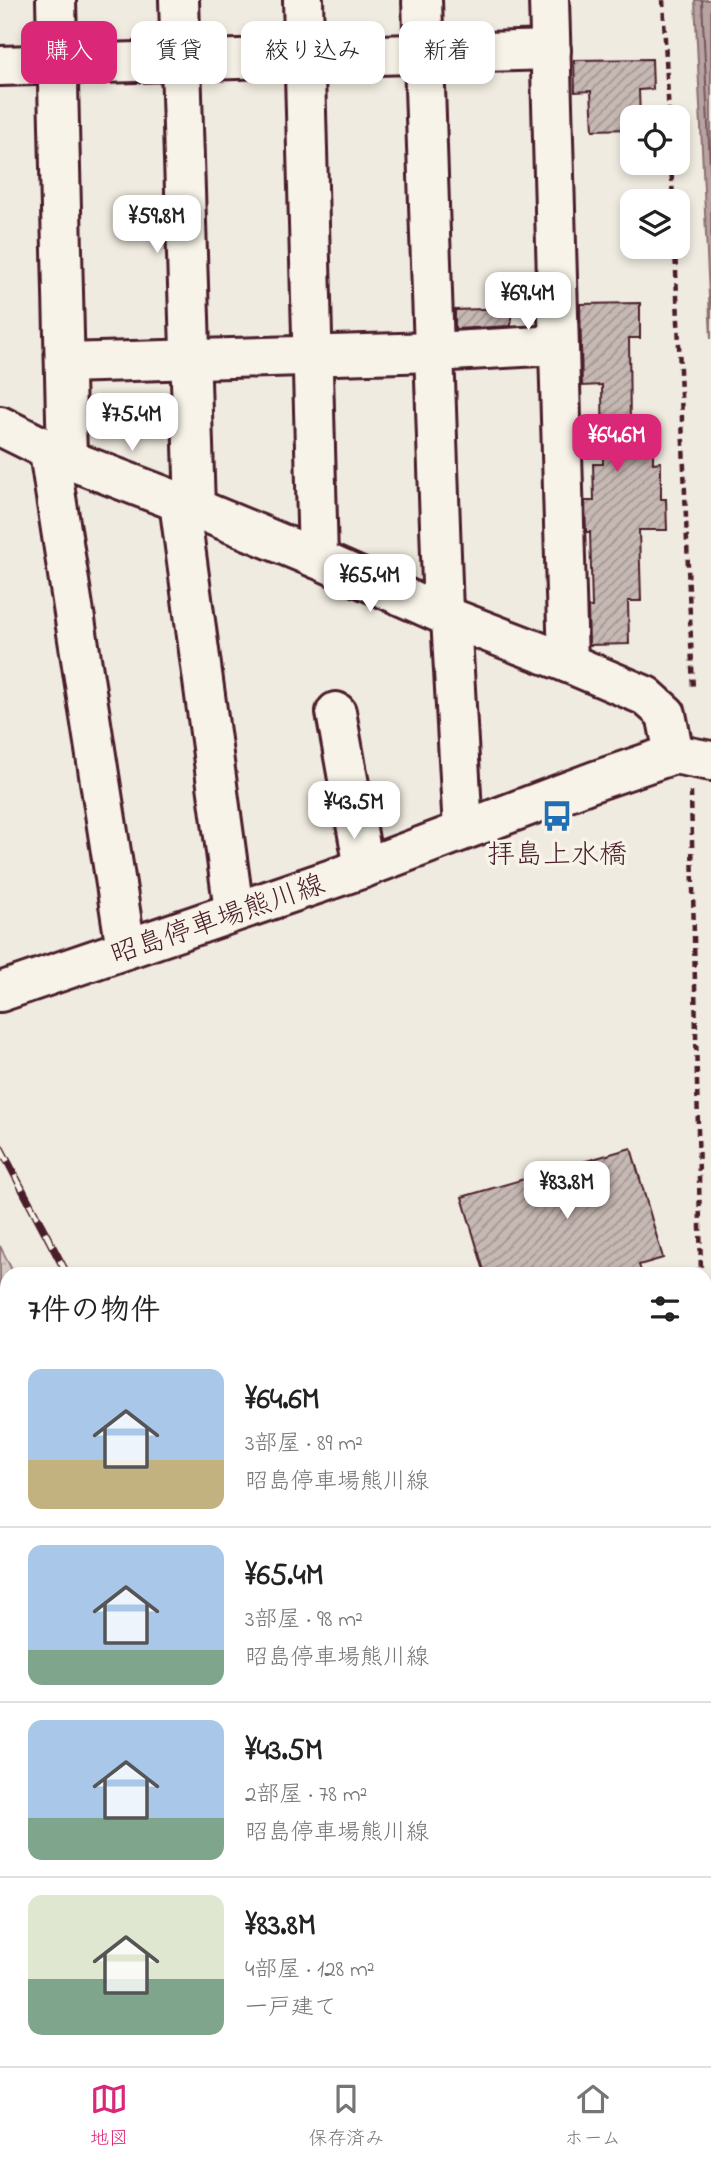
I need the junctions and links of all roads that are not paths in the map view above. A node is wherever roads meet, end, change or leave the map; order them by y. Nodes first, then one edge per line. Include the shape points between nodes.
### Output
1 (56, 0) edge
2 (179, 0) edge
3 (303, 0) edge
4 (422, 0) edge
5 (549, 0) edge
6 (57, 21) edge
7 (180, 21) edge
8 (303, 21) edge
9 (423, 21) edge
10 (551, 50) junction
11 (495, 52) edge
12 (21, 65) edge
13 (0, 66) edge
14 (59, 84) edge
15 (182, 84) edge
16 (305, 84) edge
17 (425, 84) edge
18 (558, 345) junction
19 (434, 352) junction
20 (313, 356) junction
21 (190, 359) junction
22 (66, 363) junction
23 (0, 426) edge
24 (58, 456) junction
25 (187, 505) junction
26 (318, 559) junction
27 (447, 616) junction
28 (568, 663) junction
29 (336, 712) dead end
30 (692, 768) edge
31 (463, 830) junction
32 (364, 869) junction
33 (234, 911) junction
34 (126, 949) junction
35 (0, 992) edge

1 - 6 street
2 - 7 street
3 - 8 street
4 - 9 street
5 - 10 street
10 - 11 street
10 - 18 street
12 - 13 street
14 - 22 street
15 - 21 street
16 - 20 street
17 - 19 street
18 - 19 street
18 - 28 street
19 - 20 street
19 - 27 street
20 - 21 street
20 - 26 street
21 - 22 street
21 - 25 street
22 - 24 street
23 - 24 street
24 - 25 street
24 - 34 street
25 - 26 street
25 - 33 street
26 - 27 street
27 - 28 street
27 - 31 street
28 - 30 street via 646,696 666,714
29 - 32 street
30 - 31 street, 昭島停車場熊川線 via 595,781
31 - 32 street, 昭島停車場熊川線
32 - 33 street, 昭島停車場熊川線
33 - 34 street, 昭島停車場熊川線
34 - 35 street, 昭島停車場熊川線

